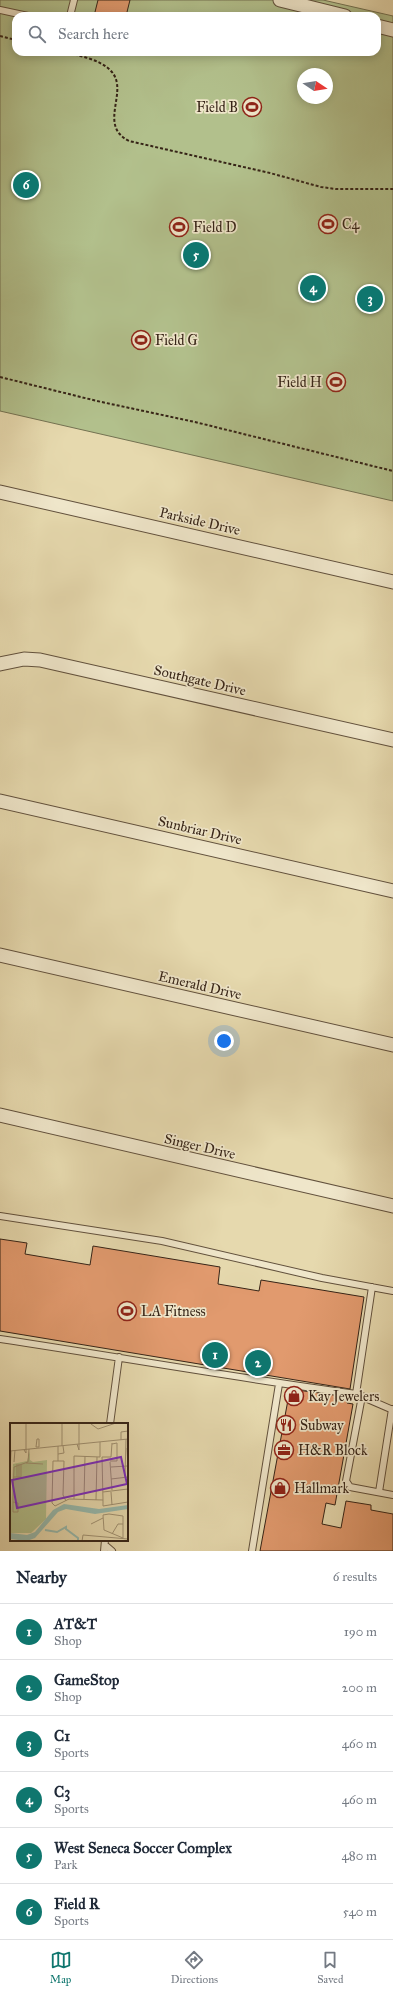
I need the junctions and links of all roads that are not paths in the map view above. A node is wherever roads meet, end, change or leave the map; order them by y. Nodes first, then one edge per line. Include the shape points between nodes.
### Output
1 (74, 0) edge
2 (280, 0) edge
3 (0, 10) edge
4 (71, 12) edge
5 (329, 12) edge
6 (12, 13) edge
7 (381, 27) edge
8 (393, 30) edge
9 (0, 492) edge
10 (393, 582) edge
11 (0, 664) edge
12 (393, 740) edge
13 (0, 801) edge
14 (393, 891) edge
15 (0, 954) edge
16 (393, 1045) edge
17 (0, 1115) edge
18 (393, 1206) edge
19 (0, 1216) edge
20 (372, 1287) junction
21 (393, 1291) edge
22 (0, 1339) edge
23 (119, 1357) junction
24 (280, 1384) junction
25 (358, 1395) junction
26 (392, 1409) edge
27 (110, 1423) edge
28 (379, 1492) junction
29 (393, 1495) edge
30 (105, 1545) edge
31 (112, 1551) edge
32 (252, 1551) edge

1 - 4 lane
2 - 5 street
3 - 6 lane
7 - 8 street
9 - 10 street, Parkside Drive
11 - 12 street, Southgate Drive via 24,659 40,660
13 - 14 street, Sunbriar Drive
15 - 16 street, Emerald Drive
17 - 18 street, Singer Drive
19 - 20 lane via 162,1241
20 - 21 lane
20 - 25 lane
22 - 23 lane
23 - 24 lane
23 - 27 lane
24 - 25 lane
24 - 32 lane
25 - 26 lane
25 - 28 lane via 346,1481 350,1487
26 - 28 lane
28 - 29 lane
30 - 31 lane

